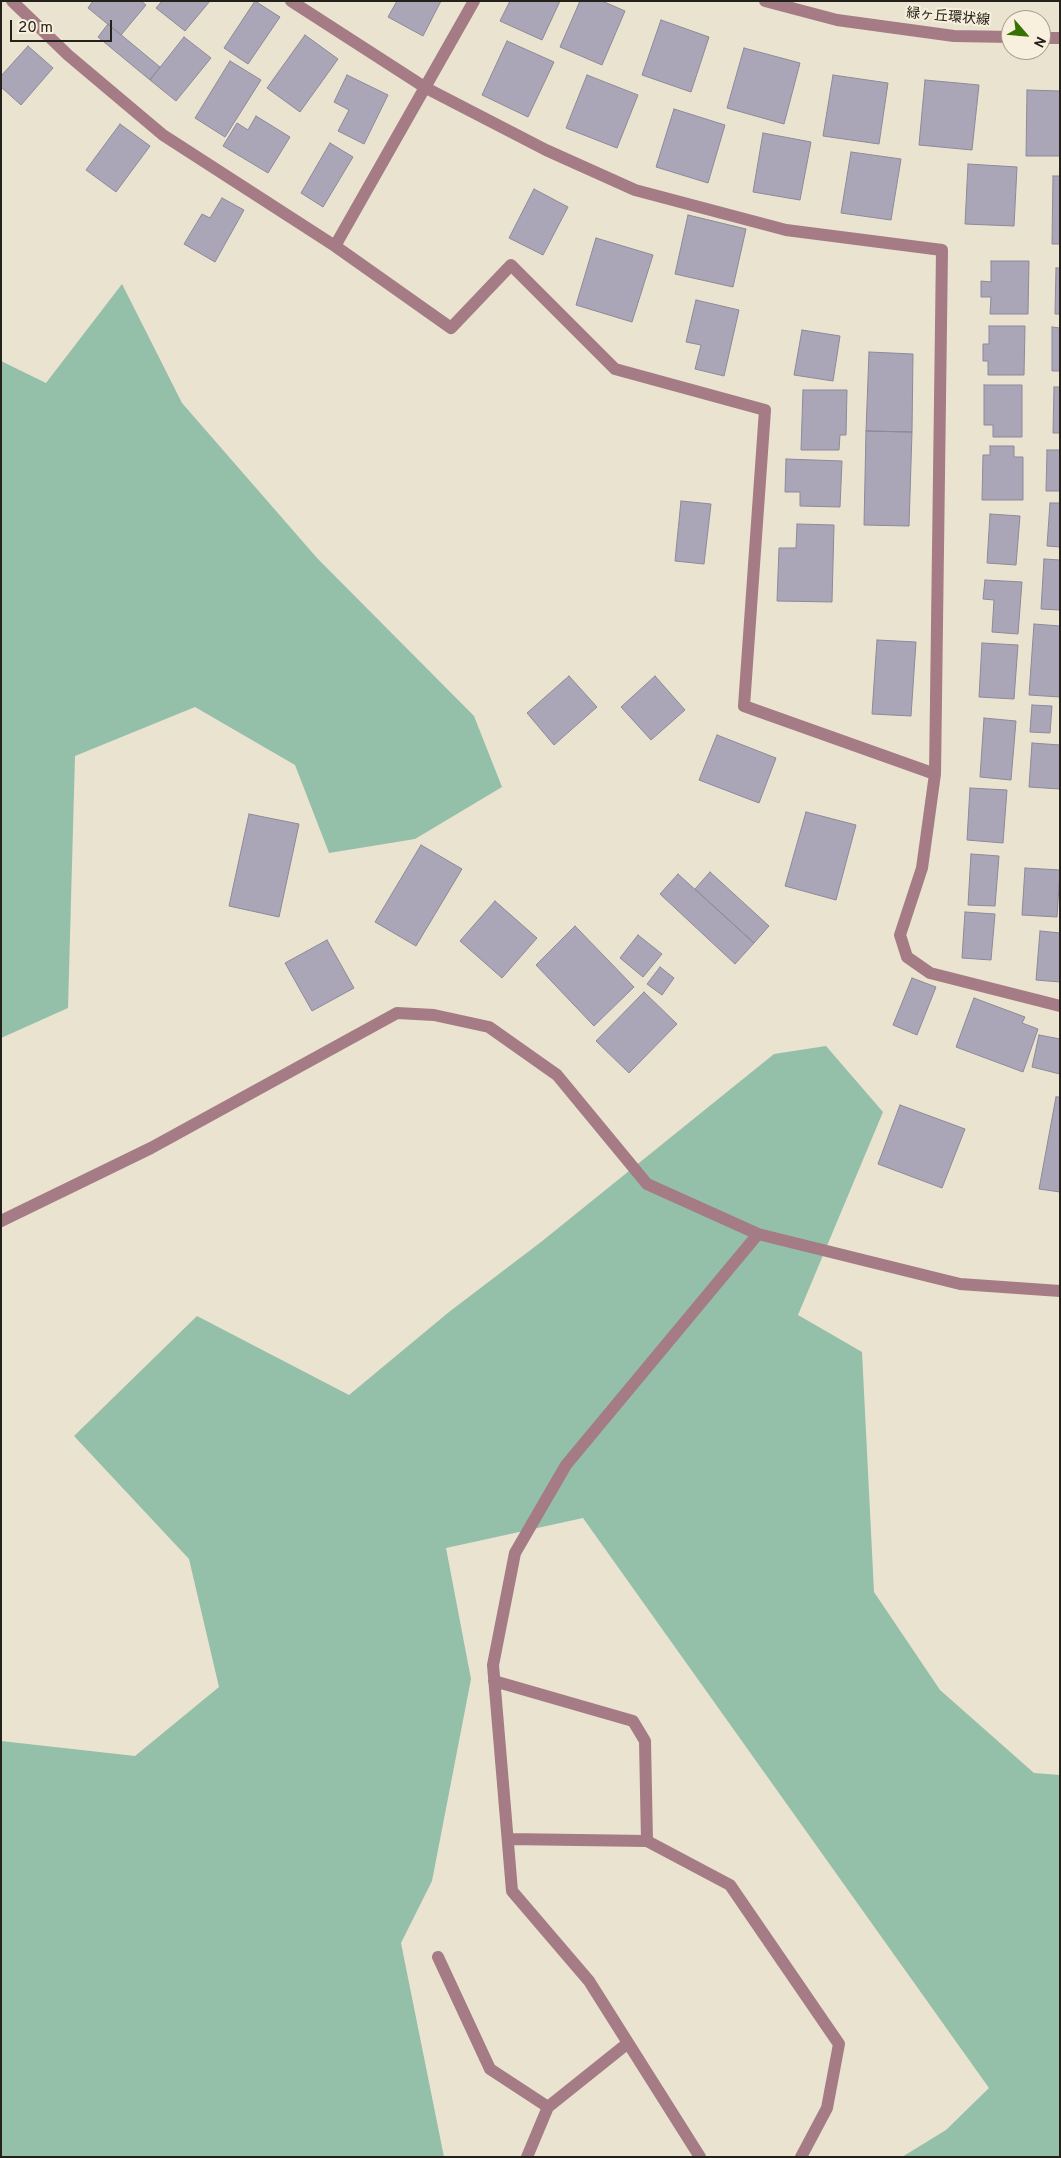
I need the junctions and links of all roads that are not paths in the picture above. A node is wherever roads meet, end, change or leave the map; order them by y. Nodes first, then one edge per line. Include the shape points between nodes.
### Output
1 (12, 1) edge
2 (291, 1) edge
3 (474, 1) edge
4 (765, 1) edge
5 (1001, 37) edge
6 (426, 88) junction
7 (335, 246) junction
8 (935, 774) junction
9 (1060, 1006) edge
10 (1, 1221) edge
11 (758, 1234) junction
12 (1060, 1291) edge
13 (494, 1681) junction
14 (508, 1839) junction
15 (647, 1840) junction
16 (438, 1957) dead end
17 (628, 2043) junction
18 (548, 2107) junction
19 (527, 2157) edge
20 (700, 2157) edge
21 (801, 2157) edge

1 - 7 street via 68,55 163,135
2 - 6 street
3 - 6 street
4 - 5 street, 緑ヶ丘環状線 via 837,20 954,36
6 - 7 street
6 - 8 street via 546,150 636,190 786,230 942,250
7 - 8 street via 451,328 511,265 615,369 765,410 744,706
8 - 9 street via 922,868 900,934 907,957 930,973
10 - 11 street via 151,1148 397,1013 434,1015 488,1027 556,1075 647,1184
11 - 12 street via 960,1284
11 - 13 street via 566,1465 515,1553 493,1665
13 - 14 street
13 - 15 street via 633,1721 645,1741
14 - 15 street
14 - 17 street via 512,1891 589,1981
15 - 21 street via 730,1884 839,2044 827,2108
16 - 18 street via 490,2069
17 - 18 street
17 - 20 street
18 - 19 street

